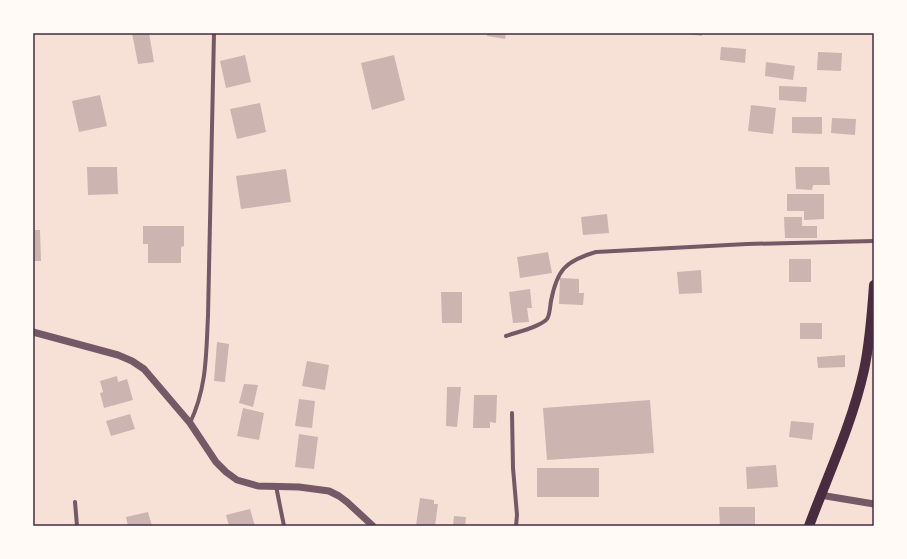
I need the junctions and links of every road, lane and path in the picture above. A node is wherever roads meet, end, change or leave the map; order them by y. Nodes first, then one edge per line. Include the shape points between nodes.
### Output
1 (214, 33) edge
2 (874, 241) edge
3 (874, 285) edge
4 (33, 332) edge
5 (506, 336) dead end
6 (512, 413) dead end
7 (190, 423) junction
8 (276, 486) junction
9 (820, 495) junction
10 (74, 502) dead end
11 (874, 504) edge
12 (77, 526) edge
13 (284, 526) edge
14 (373, 526) edge
15 (516, 526) edge
16 (809, 526) edge

1 - 7 street via 206,362 203,387
2 - 5 street via 746,244 596,252 579,257 559,274 547,318 541,323
3 - 9 main road via 868,347 860,387
4 - 7 street via 132,361 153,378
6 - 15 street
7 - 8 street via 216,462 226,472 237,480 258,486
8 - 13 street
8 - 14 street via 329,491 347,502
9 - 11 street
9 - 16 main road
10 - 12 street

